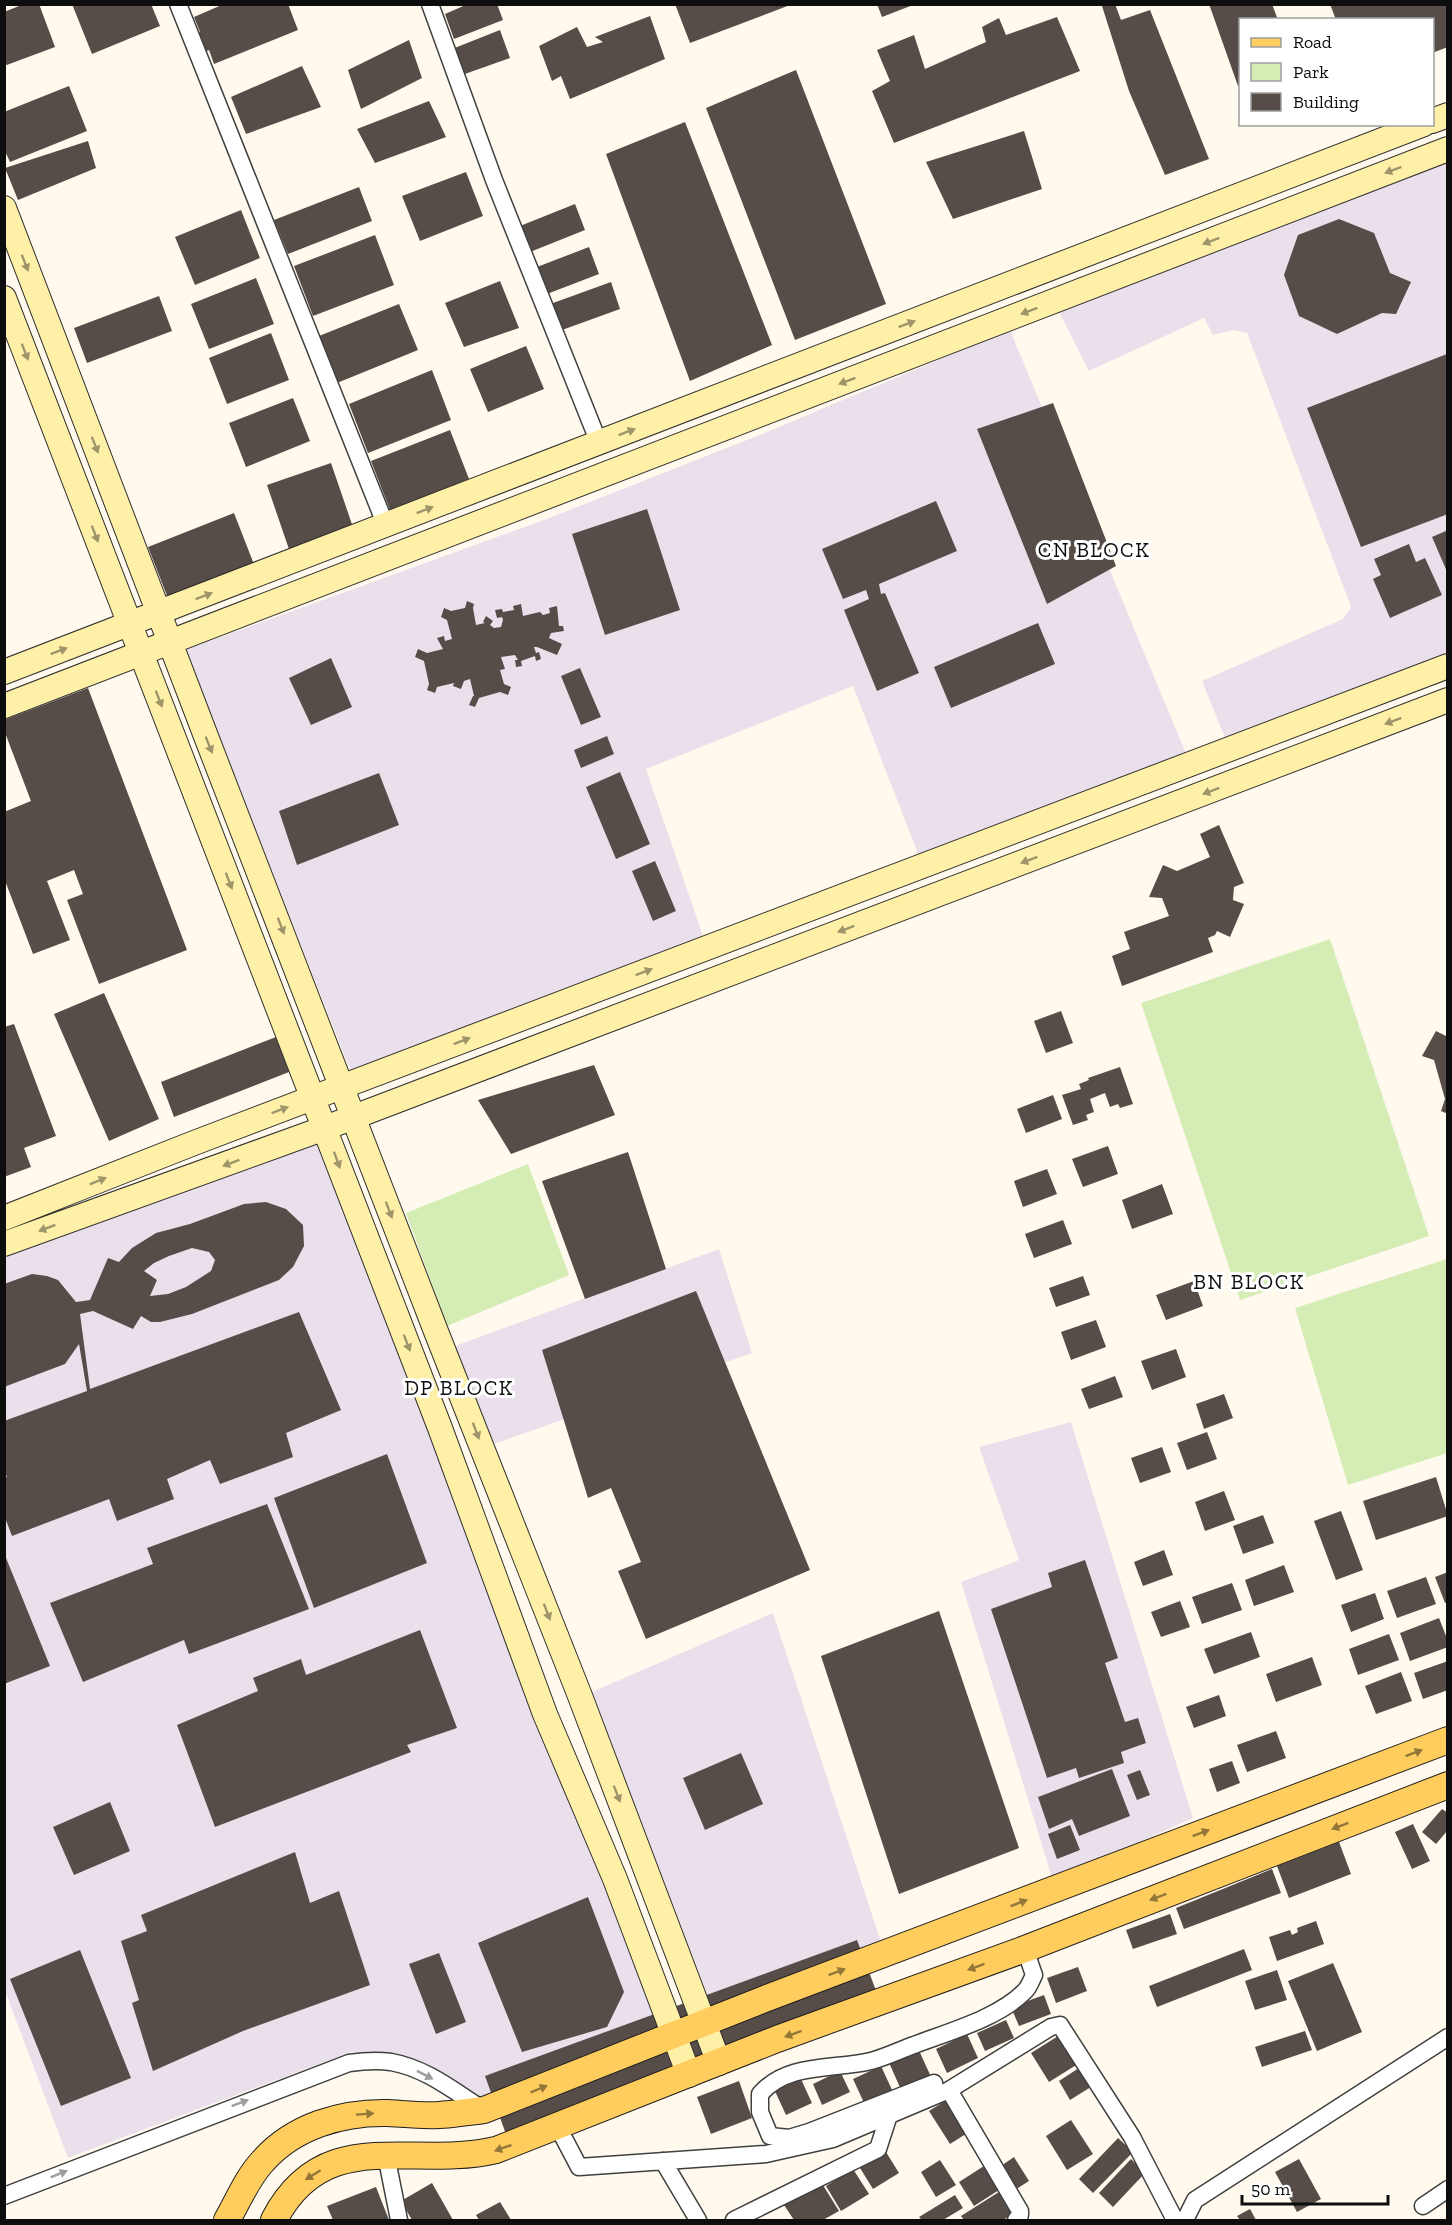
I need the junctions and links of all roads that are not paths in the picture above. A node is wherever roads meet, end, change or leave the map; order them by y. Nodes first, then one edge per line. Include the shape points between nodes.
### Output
1 (178, 4) edge
2 (430, 4) edge
3 (1419, 126) edge
4 (1448, 149) edge
5 (1299, 173) junction
6 (1310, 202) junction
7 (4, 208) edge
8 (35, 289) junction
9 (5, 300) edge
10 (658, 420) junction
11 (599, 443) junction
12 (667, 451) junction
13 (386, 526) junction
14 (160, 613) junction
15 (130, 624) junction
16 (171, 644) junction
17 (142, 654) junction
18 (1448, 666) edge
19 (4, 672) edge
20 (1448, 700) edge
21 (4, 706) edge
22 (1145, 782) junction
23 (1157, 812) junction
24 (342, 1086) junction
25 (313, 1097) junction
26 (353, 1116) junction
27 (325, 1128) junction
28 (68, 1193) junction
29 (79, 1216) junction
30 (4, 1218) edge
31 (4, 1244) edge
32 (1448, 1740) edge
33 (1448, 1785) edge
34 (1025, 1949) junction
35 (704, 2024) junction
36 (674, 2035) junction
37 (1448, 2037) edge
38 (719, 2062) junction
39 (689, 2074) junction
40 (942, 2087) junction
41 (484, 2110) junction
42 (889, 2115) junction
43 (558, 2127) junction
44 (386, 2155) junction
45 (663, 2161) junction
46 (1448, 2189) edge
47 (4, 2196) edge
48 (1423, 2206) dead end
49 (228, 2220) edge
50 (274, 2220) edge
51 (399, 2220) edge
52 (698, 2220) edge
53 (734, 2220) edge
54 (1016, 2220) edge
55 (1174, 2220) edge
56 (1185, 2220) edge

1 - 13 street
2 - 11 street via 494,180
3 - 5 street
4 -> 6 street
5 - 6 street
10 -> 5 street
6 -> 12 street
7 -> 8 street
8 - 9 street
8 -> 14 street
9 -> 15 street
11 -> 10 street
10 - 12 street
13 -> 11 street
12 - 16 street
14 -> 13 street
14 - 15 street
14 - 16 street
15 - 17 street
19 -> 15 street
16 - 17 street
16 -> 24 street
17 - 21 street
17 -> 25 street
18 - 22 street
20 -> 23 street
22 - 23 street
24 -> 22 street
23 -> 26 street
24 - 25 street
24 - 26 street
25 - 27 street
28 -> 25 street
26 - 27 street
26 -> 35 street
27 -> 29 street
27 -> 36 street via 545,1714 615,1879
28 - 29 street
28 - 30 street
29 -> 31 street
35 -> 32 main road
33 -> 34 main road
34 -> 38 main road
34 - 40 street via 1034,1975 1027,1990 996,2011 871,2061 787,2076 769,2084 760,2094 760,2112 770,2136 789,2138
35 - 36 main road
35 - 38 street
36 - 39 street
41 -> 36 main road
37 - 56 street via 1195,2200
38 - 39 main road
39 - 43 main road
40 - 42 street
40 - 54 street via 1020,2211
40 - 55 street via 1060,2025 1132,2136
47 -> 41 street via 348,2063 392,2062 423,2072
49 -> 41 main road via 262,2162 279,2146 315,2125 351,2115 438,2115
42 - 45 street via 833,2139 766,2154
42 - 53 street via 878,2149
43 -> 44 main road via 478,2154
43 - 45 street via 579,2167
44 -> 50 main road via 346,2159 318,2171 294,2189
44 - 51 street
45 - 52 street
46 - 48 street

